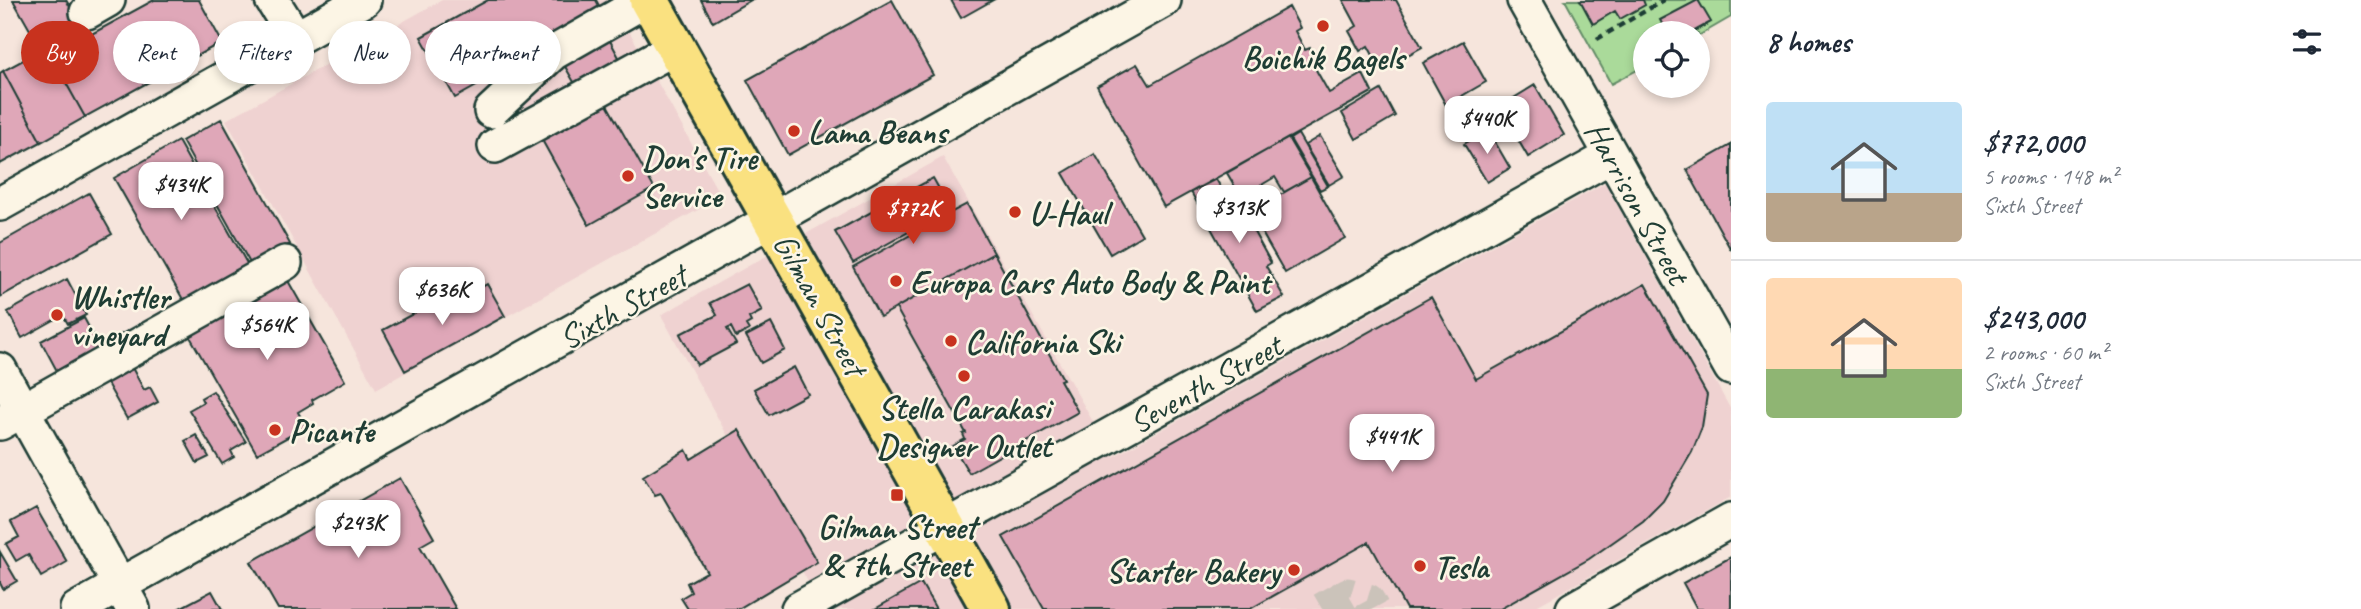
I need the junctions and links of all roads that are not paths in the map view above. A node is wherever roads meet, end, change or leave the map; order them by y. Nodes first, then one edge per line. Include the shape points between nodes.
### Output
1 (272, 0) edge
2 (648, 0) edge
3 (1164, 0) edge
4 (1524, 0) edge
5 (350, 3) edge
6 (285, 21) edge
7 (314, 26) edge
8 (676, 47) junction
9 (214, 84) edge
10 (491, 111) dead end
11 (495, 146) dead end
12 (1611, 156) junction
13 (0, 204) edge
14 (773, 219) junction
15 (285, 263) dead end
16 (1731, 368) edge
17 (0, 370) edge
18 (11, 417) edge
19 (1731, 520) edge
20 (946, 528) junction
21 (126, 597) edge
22 (1625, 597) edge
23 (77, 609) edge
24 (798, 609) edge
25 (991, 609) edge
26 (1573, 609) edge

1 - 6 street
2 - 8 main road, Gilman Street
2 - 10 street via 553,53
3 - 14 street, Sixth Street
4 - 12 street, Harrison Street
5 - 7 street
8 - 11 street
8 - 14 main road, Gilman Street
9 - 13 street
12 - 16 street, Harrison Street
12 - 20 street, Seventh Street
14 - 20 main road, Gilman Street
14 - 21 street, Sixth Street
15 - 18 street
17 - 18 street
18 - 21 street
19 - 22 street
20 - 24 street, Seventh Street
20 - 25 main road, Gilman Street
21 - 23 street, Sixth Street
22 - 26 street

